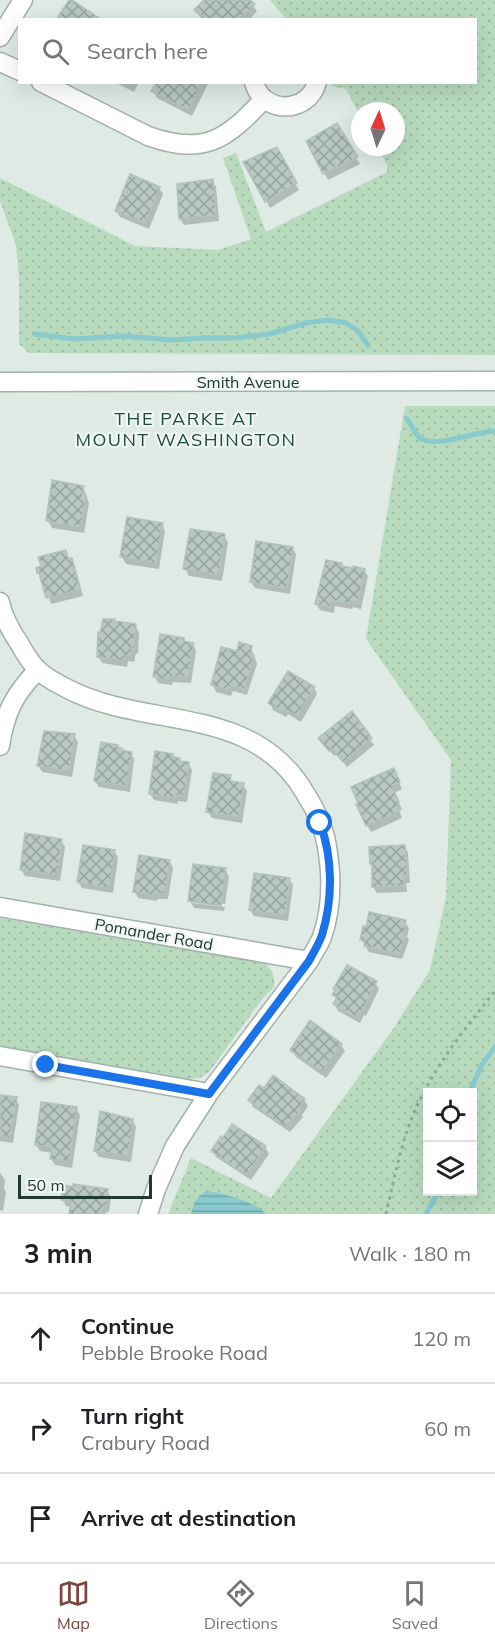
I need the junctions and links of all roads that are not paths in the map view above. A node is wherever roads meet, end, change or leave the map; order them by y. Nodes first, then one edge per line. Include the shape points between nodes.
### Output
1 (23, 0) edge
2 (0, 37) edge
3 (0, 62) edge
4 (18, 70) edge
5 (45, 84) edge
6 (254, 84) edge
7 (316, 84) edge
8 (264, 99) junction
9 (495, 381) edge
10 (0, 382) edge
11 (0, 602) edge
12 (38, 670) junction
13 (0, 746) edge
14 (0, 907) edge
15 (309, 961) junction
16 (0, 1056) edge
17 (209, 1094) junction
18 (148, 1214) edge

1 - 2 street
3 - 4 street
5 - 8 street via 148,136 188,145 222,137 241,124
6 - 8 street
7 - 8 street via 308,99 299,105 276,106
9 - 10 street, Smith Avenue
11 - 12 street via 12,632
12 - 13 street via 10,706
12 - 15 street via 101,704 235,733 264,748 284,765 315,810 329,861 327,916 322,938
14 - 15 street, Pomander Road
15 - 17 street
16 - 17 street
17 - 18 street via 175,1146

